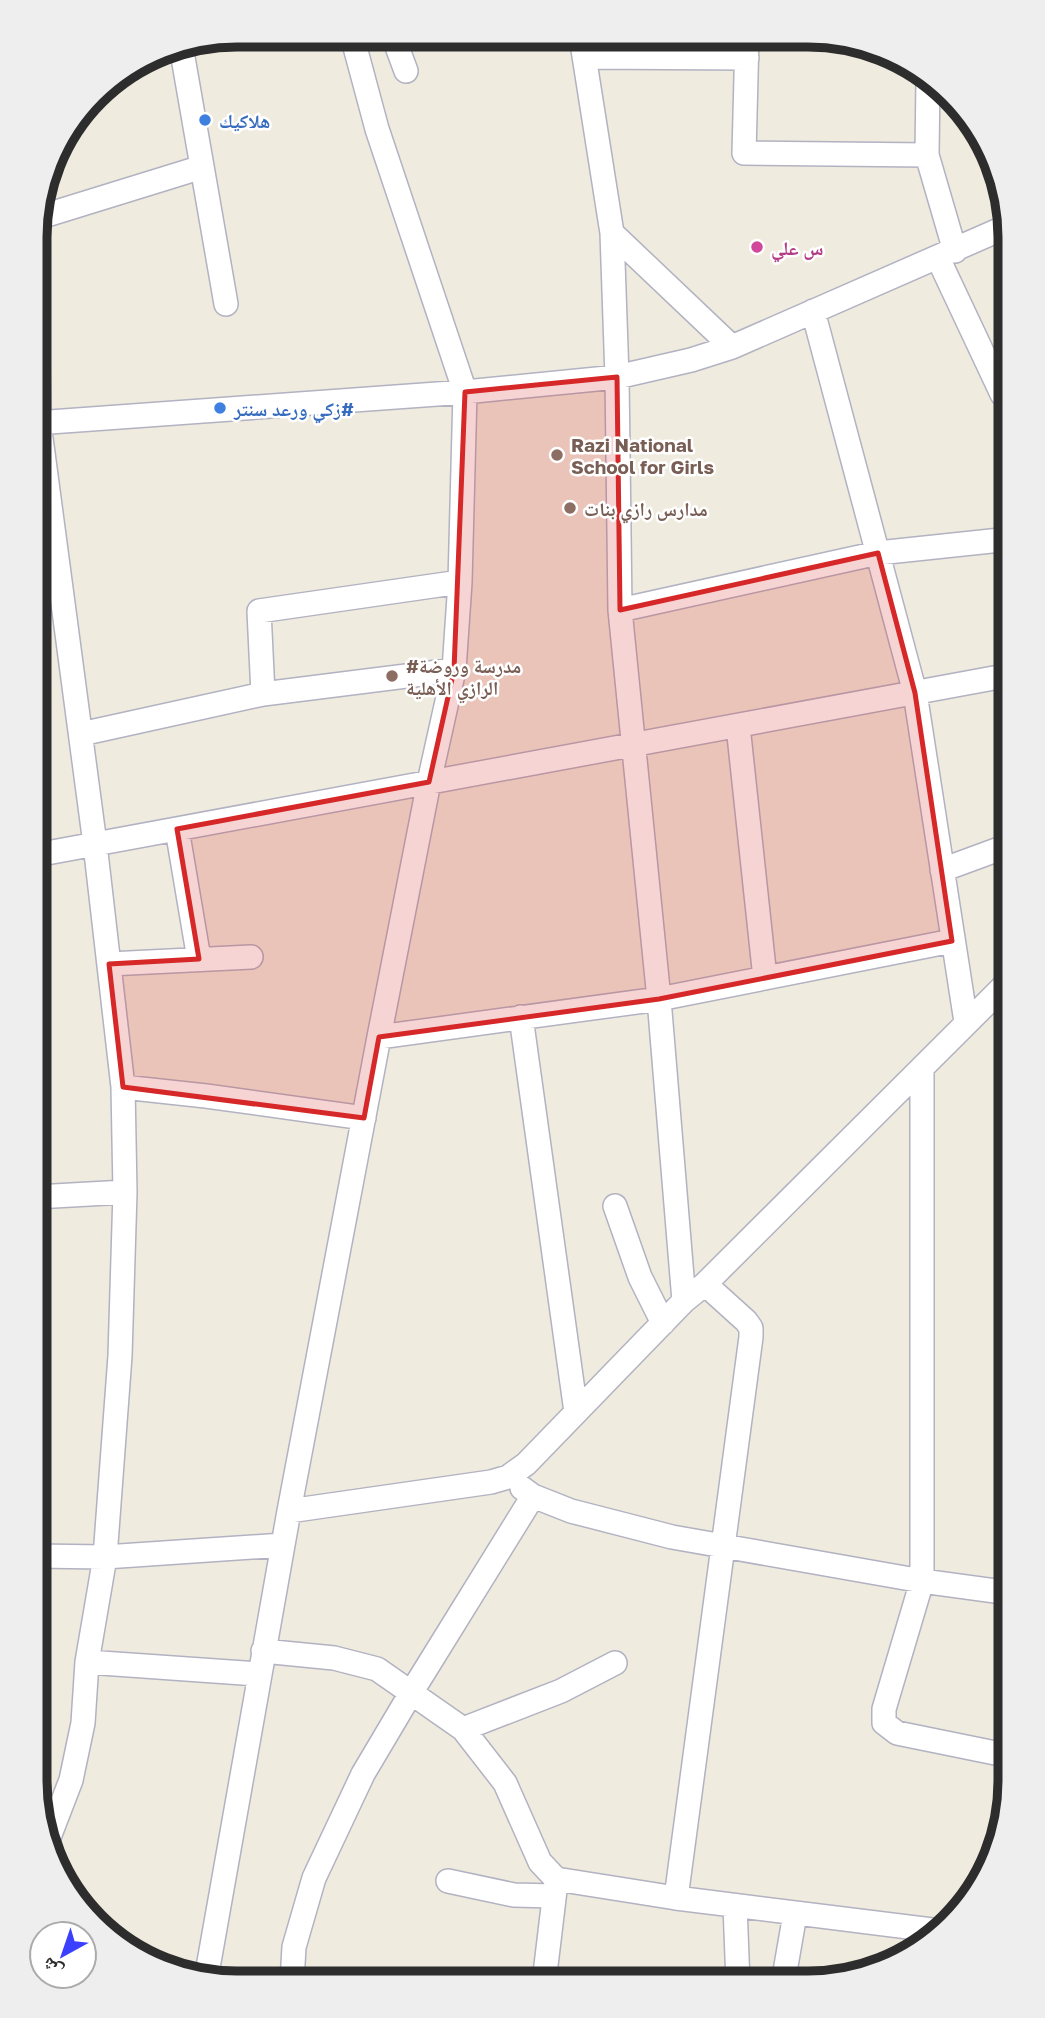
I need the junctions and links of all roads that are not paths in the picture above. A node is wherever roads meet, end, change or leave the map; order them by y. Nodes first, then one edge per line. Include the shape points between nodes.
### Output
1 (355, 47) edge
2 (397, 47) edge
3 (583, 47) edge
4 (747, 48) edge
5 (183, 56) edge
6 (406, 71) dead end
7 (928, 90) edge
8 (927, 155) junction
9 (202, 167) junction
10 (49, 214) edge
11 (997, 231) edge
12 (612, 233) junction
13 (947, 254) junction
14 (226, 304) dead end
15 (813, 311) junction
16 (732, 347) junction
17 (617, 377) junction
18 (998, 384) edge
19 (466, 392) junction
20 (47, 422) edge
21 (47, 488) edge
22 (998, 540) edge
23 (878, 553) junction
24 (460, 582) junction
25 (620, 610) junction
26 (454, 670) junction
27 (998, 678) edge
28 (915, 693) junction
29 (263, 694) junction
30 (738, 726) junction
31 (81, 734) junction
32 (632, 745) junction
33 (429, 782) junction
34 (177, 829) junction
35 (96, 844) junction
36 (998, 850) edge
37 (47, 853) edge
38 (942, 870) junction
39 (952, 941) junction
40 (251, 957) dead end
41 (199, 959) junction
42 (109, 964) junction
43 (765, 978) junction
44 (998, 992) edge
45 (659, 999) junction
46 (521, 1017) junction
47 (966, 1022) junction
48 (379, 1037) junction
49 (922, 1070) junction
50 (123, 1087) junction
51 (364, 1118) junction
52 (125, 1192) junction
53 (47, 1196) edge
54 (615, 1206) dead end
55 (705, 1284) junction
56 (684, 1301) junction
57 (663, 1323) junction
58 (576, 1412) junction
59 (508, 1477) junction
60 (533, 1496) junction
61 (289, 1511) junction
62 (283, 1545) junction
63 (723, 1546) junction
64 (47, 1556) edge
65 (105, 1557) junction
66 (922, 1581) junction
67 (997, 1591) edge
68 (87, 1662) junction
69 (260, 1662) junction
70 (615, 1663) dead end
71 (411, 1693) junction
72 (463, 1729) junction
73 (997, 1753) edge
74 (53, 1826) edge
75 (448, 1881) dead end
76 (555, 1888) junction
77 (676, 1898) junction
78 (735, 1906) junction
79 (795, 1913) junction
80 (926, 1929) edge
81 (208, 1968) edge
82 (293, 1971) edge
83 (545, 1971) edge
84 (738, 1971) edge
85 (785, 1971) edge

1 - 19 street via 377,129
2 - 6 street
3 - 4 street
3 - 12 street
4 - 8 street via 744,153
5 - 9 street
7 - 8 street
8 - 13 street
9 - 10 street
9 - 14 street
11 - 13 street
12 - 16 street
12 - 17 street
13 - 15 street
13 - 18 street
15 - 16 street
15 - 23 street
16 - 17 street
17 - 19 street
17 - 25 street
19 - 20 street
19 - 24 street
21 - 31 street
22 - 23 street
23 - 25 street
23 - 28 street
24 - 26 street
24 - 29 street via 259,611
25 - 32 street
26 - 29 street
26 - 33 street
27 - 28 street
28 - 30 street
28 - 38 street
29 - 31 street
30 - 32 street
30 - 43 street
31 - 35 street
32 - 33 street
32 - 45 street
33 - 34 street
33 - 48 street
34 - 35 street
34 - 41 street
35 - 37 street
35 - 42 street
36 - 38 street
38 - 39 street
39 - 43 street
39 - 47 street
40 - 41 street
41 - 42 street
42 - 50 street
43 - 45 street
44 - 47 street
45 - 46 street
45 - 56 street
46 - 48 street
46 - 58 street
47 - 49 street
48 - 51 street
49 - 55 street
49 - 66 street
50 - 51 street
50 - 52 street
51 - 61 street
52 - 53 street
52 - 65 street via 120,1356
54 - 57 street via 640,1277
55 - 56 street
55 - 63 street via 751,1328
56 - 57 street
57 - 58 street
58 - 59 street
59 - 60 street
59 - 61 street
60 - 63 street via 596,1518
60 - 71 street
61 - 62 street
62 - 65 street
62 - 69 street
63 - 66 street
63 - 77 street
64 - 65 street
65 - 68 street
66 - 67 street
66 - 73 street via 884,1709 884,1723 897,1733
68 - 69 street
68 - 74 street via 76,1758
69 - 71 street via 334,1658 377,1669
69 - 81 street
70 - 72 street via 562,1690
71 - 72 street
71 - 82 street via 363,1774 314,1878 294,1947
72 - 76 street via 505,1783
75 - 76 street via 514,1895
76 - 77 street
76 - 83 street
77 - 78 street
78 - 79 street
78 - 84 street
79 - 80 street
79 - 85 street

